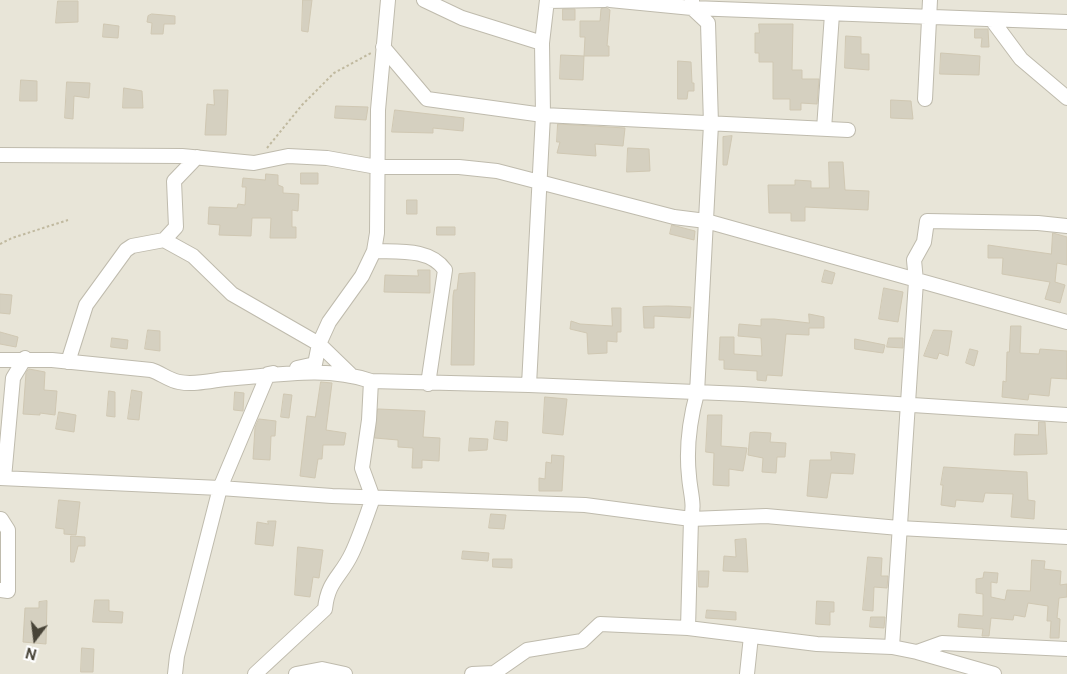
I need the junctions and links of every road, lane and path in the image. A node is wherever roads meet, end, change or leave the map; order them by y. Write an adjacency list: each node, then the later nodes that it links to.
1 (388, 0): 13 (street)
2 (424, 0): 12 (street)
3 (547, 0): 4 (street); 12 (street)
4 (605, 0)
5 (610, 0): 7 (street)
6 (930, 0): 9 (street)
7 (692, 4): 8 (street); 17 (street)
8 (832, 14): 9 (street); 18 (street)
9 (929, 17): 10 (street); 15 (street)
10 (992, 20): 11 (street); 14 (street)
11 (1067, 22)
12 (542, 43): 16 (street)
13 (383, 47): 16 (street); 20 (path); 23 (street)
14 (1067, 98)
15 (925, 99)
16 (543, 115): 17 (street); 24 (street)
17 (711, 124): 18 (street); 26 (street)
18 (824, 129): 19 (street)
19 (848, 130)
20 (266, 148)
21 (0, 155): 22 (street)
22 (197, 157): 23 (street); 28 (street)
23 (376, 167): 24 (street); 30 (street)
24 (538, 180): 26 (street); 41 (street)
25 (68, 220): 29 (path)
26 (706, 221): 31 (street); 42 (street)
27 (1067, 226): 31 (street)
28 (164, 240): 33 (street); 36 (street)
29 (0, 244)
30 (374, 251): 33 (street); 40 (street)
31 (916, 281): 32 (street); 43 (street)
32 (1067, 322)
33 (319, 344): 37 (street); 38 (street)
34 (25, 358): 35 (street); 36 (street); 45 (street)
35 (0, 360)
36 (68, 362): 37 (street)
37 (268, 374): 38 (street); 46 (street)
38 (350, 374): 39 (street)
39 (370, 381): 40 (street); 47 (street)
40 (428, 384): 41 (street)
41 (529, 385): 42 (street)
42 (697, 393): 43 (street); 49 (street)
43 (909, 404): 44 (street); 50 (street)
44 (1067, 415)
45 (2, 478): 46 (street)
46 (220, 488): 47 (street); 58 (street)
47 (373, 498): 49 (street); 59 (street)
48 (1, 519): 52 (street)
49 (691, 519): 50 (street); 53 (street)
50 (898, 528): 51 (street); 55 (street)
51 (1067, 537)
52 (0, 590)
53 (688, 628): 54 (street); 62 (street)
54 (751, 636): 55 (street); 63 (street)
55 (892, 647): 57 (street)
56 (1067, 648): 57 (street)
57 (917, 652): 64 (street)
58 (175, 674)
59 (255, 674)
60 (296, 674): 61 (street)
61 (345, 674)
62 (472, 674)
63 (747, 674)
64 (994, 674)

